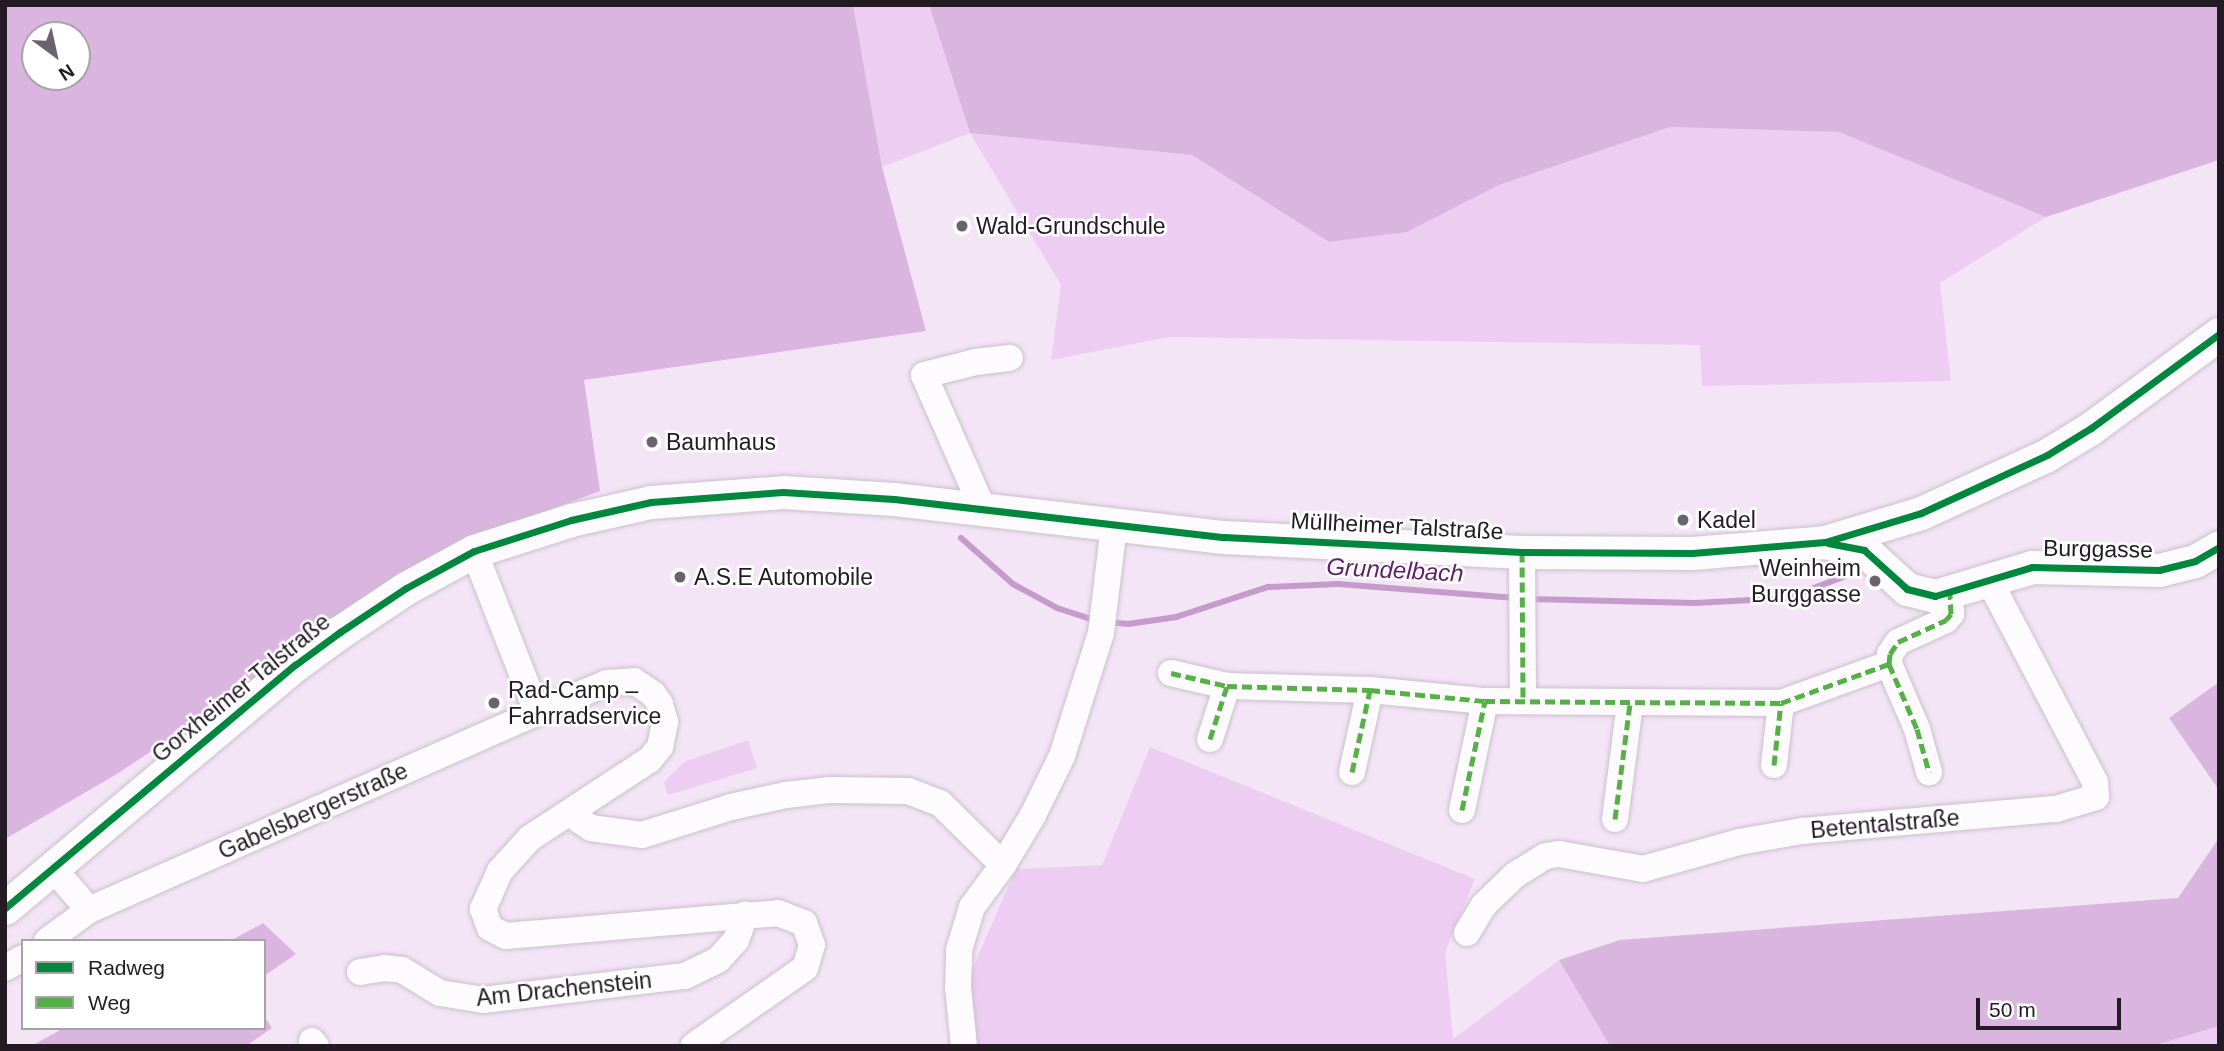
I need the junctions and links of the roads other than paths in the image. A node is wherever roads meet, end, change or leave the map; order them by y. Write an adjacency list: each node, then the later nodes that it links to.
1 (2219, 334): 4 (main road, Müllheimer Talstraße)
2 (1010, 358): 3 (street)
3 (983, 509): 5 (main road, Müllheimer Talstraße); 6 (main road, Müllheimer Talstraße)
4 (1884, 523): 7 (main road, Müllheimer Talstraße); 11 (main road)
5 (1114, 526): 10 (main road, Müllheimer Talstraße); 30 (street)
6 (524, 534): 9 (main road, Gorxheimer Talstraße)
7 (1825, 542): 10 (main road, Müllheimer Talstraße); 11 (main road, Burggasse)
8 (2219, 547): 12 (main road, Burggasse)
9 (474, 551): 22 (street); 31 (main road, Gorxheimer Talstraße)
10 (1522, 552): 19 (street)
11 (1876, 560): 13 (main road, Burggasse)
12 (1989, 580): 13 (main road, Burggasse); 35 (street, Betentalstraße)
13 (1950, 592): 14 (street)
14 (1889, 664): 20 (street); 26 (street)
15 (1171, 673): 16 (street)
16 (1227, 686): 17 (street); 23 (street)
17 (1370, 690): 18 (street); 25 (street)
18 (1485, 701): 19 (street); 28 (street)
19 (1523, 701): 21 (street)
20 (1781, 703): 21 (street); 24 (street)
21 (1630, 704): 29 (street)
22 (537, 712): 27 (street, Gabelsbergerstraße); 33 (street, Gabelsbergerstraße)
23 (1210, 739)
24 (1774, 765)
25 (1352, 772)
26 (1929, 772)
27 (577, 807): 30 (street); 34 (street)
28 (1462, 810)
29 (1615, 819)
30 (1003, 865): 41 (street)
31 (53, 868): 32 (main road, Gorxheimer Talstraße); 33 (street)
32 (5, 908)
33 (89, 910): 36 (street, Gabelsbergerstraße)
34 (745, 915): 39 (street, Am Drachenstein); 40 (street)
35 (1467, 933)
36 (50, 939)
37 (21, 959): 38 (street)
38 (5, 968)
39 (360, 972)
40 (693, 1046)
41 (964, 1046)

